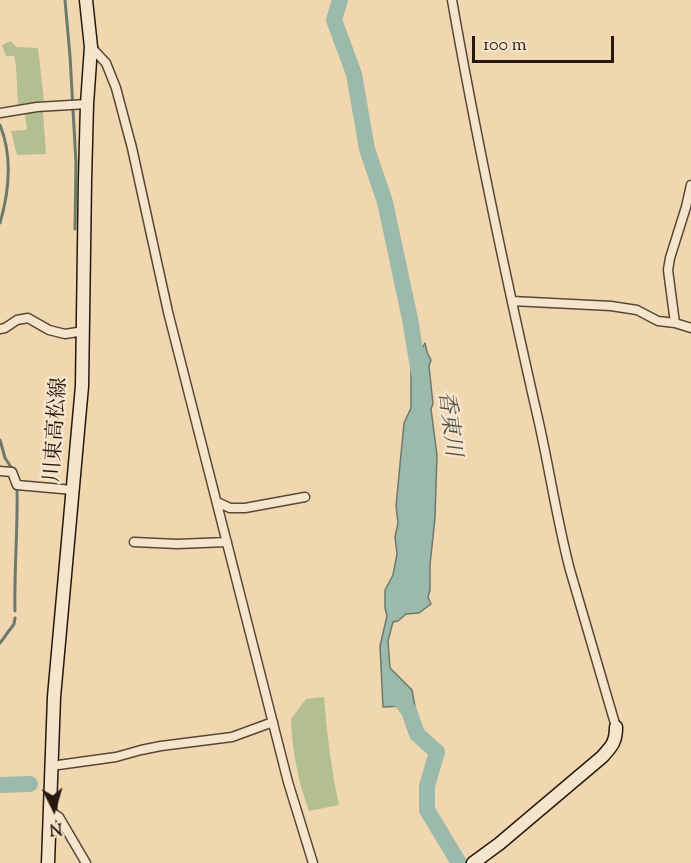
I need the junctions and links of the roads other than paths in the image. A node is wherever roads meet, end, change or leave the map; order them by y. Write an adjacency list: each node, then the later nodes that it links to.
1 (86, 0): 3 (main road, 川東高松線)
2 (452, 0): 7 (street)
3 (91, 47): 4 (main road, 川東高松線); 15 (street)
4 (87, 104): 5 (street); 11 (main road, 川東高松線)
5 (0, 113)
6 (691, 185): 8 (street)
7 (512, 301): 8 (street); 19 (street)
8 (675, 323): 9 (street)
9 (691, 328)
10 (0, 329): 11 (street)
11 (84, 331): 13 (main road, 川東高松線)
12 (0, 471): 13 (street)
13 (73, 490): 20 (main road, 川東高松線)
14 (305, 497): 15 (street)
15 (217, 502): 17 (street)
16 (134, 542): 17 (street)
17 (227, 542): 18 (street)
18 (273, 722): 20 (street); 24 (street)
19 (616, 727): 25 (main road)
20 (51, 766): 21 (main road, 川東高松線)
21 (50, 811): 22 (main road, 川東高松線); 23 (street)
22 (48, 863)
23 (86, 863)
24 (313, 863)
25 (473, 863)

